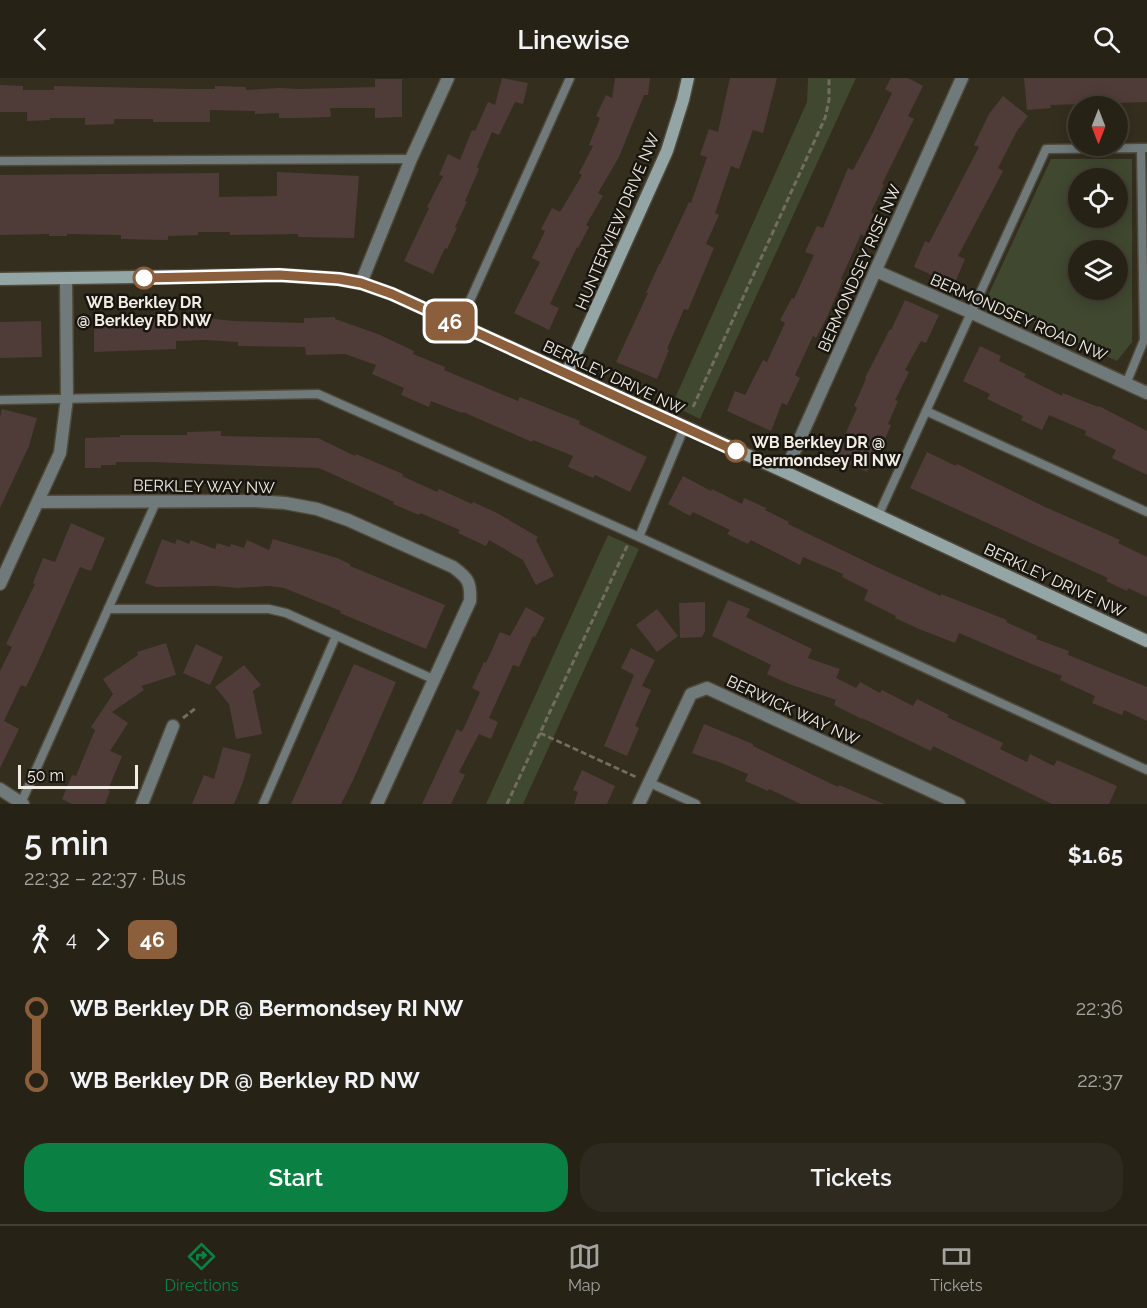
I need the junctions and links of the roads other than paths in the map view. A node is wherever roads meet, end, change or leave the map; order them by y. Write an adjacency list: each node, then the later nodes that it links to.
1 (448, 78): 6 (street)
2 (570, 78): 13 (lane)
3 (688, 78): 14 (street, HUNTERVIEW DRIVE NW)
4 (962, 78): 8 (street, BERMONDSEY RISE NW)
5 (1144, 148): 12 (lane); 15 (lane)
6 (411, 159): 7 (lane); 11 (street)
7 (0, 161)
8 (876, 272): 12 (street, BERMONDSEY ROAD NW); 21 (street, BERMONDSEY RISE NW)
9 (0, 279): 10 (street, BERKLEY DRIVE NW)
10 (66, 279): 11 (street, BERKLEY DRIVE NW); 17 (street)
11 (361, 283): 13 (street, BERKLEY DRIVE NW)
12 (972, 313): 15 (street, BERMONDSEY ROAD NW); 19 (lane)
13 (459, 325): 14 (street, BERKLEY DRIVE NW)
14 (567, 373): 20 (street, BERKLEY DRIVE NW)
15 (1126, 384): 16 (street, BERMONDSEY ROAD NW)
16 (1147, 393)
17 (67, 398): 18 (lane); 22 (street); 26 (lane)
18 (0, 400)
19 (926, 411): 24 (lane); 25 (lane)
20 (684, 428): 21 (street, BERKLEY DRIVE NW); 26 (lane)
21 (785, 472): 25 (street, BERKLEY DRIVE NW)
22 (38, 502): 23 (street, BERKLEY WAY NW); 27 (street)
23 (156, 502): 28 (lane); 31 (street, BERKLEY WAY NW)
24 (1147, 512)
25 (878, 516): 30 (street, BERKLEY DRIVE NW)
26 (636, 535): 33 (lane)
27 (0, 584)
28 (108, 609): 29 (lane); 36 (lane)
29 (336, 636): 31 (lane); 38 (lane)
30 (1147, 641)
31 (433, 679): 39 (street, BERKLEY WAY NW)
32 (173, 726): 37 (street)
33 (1147, 770)
34 (648, 782): 40 (street, BERWICK WAY NW); 41 (lane); 42 (street, BERWICK WAY NW)
35 (0, 789): 36 (street)
36 (22, 803)
37 (142, 804)
38 (263, 804)
39 (377, 804)
40 (639, 804)
41 (696, 804)
42 (959, 804)

